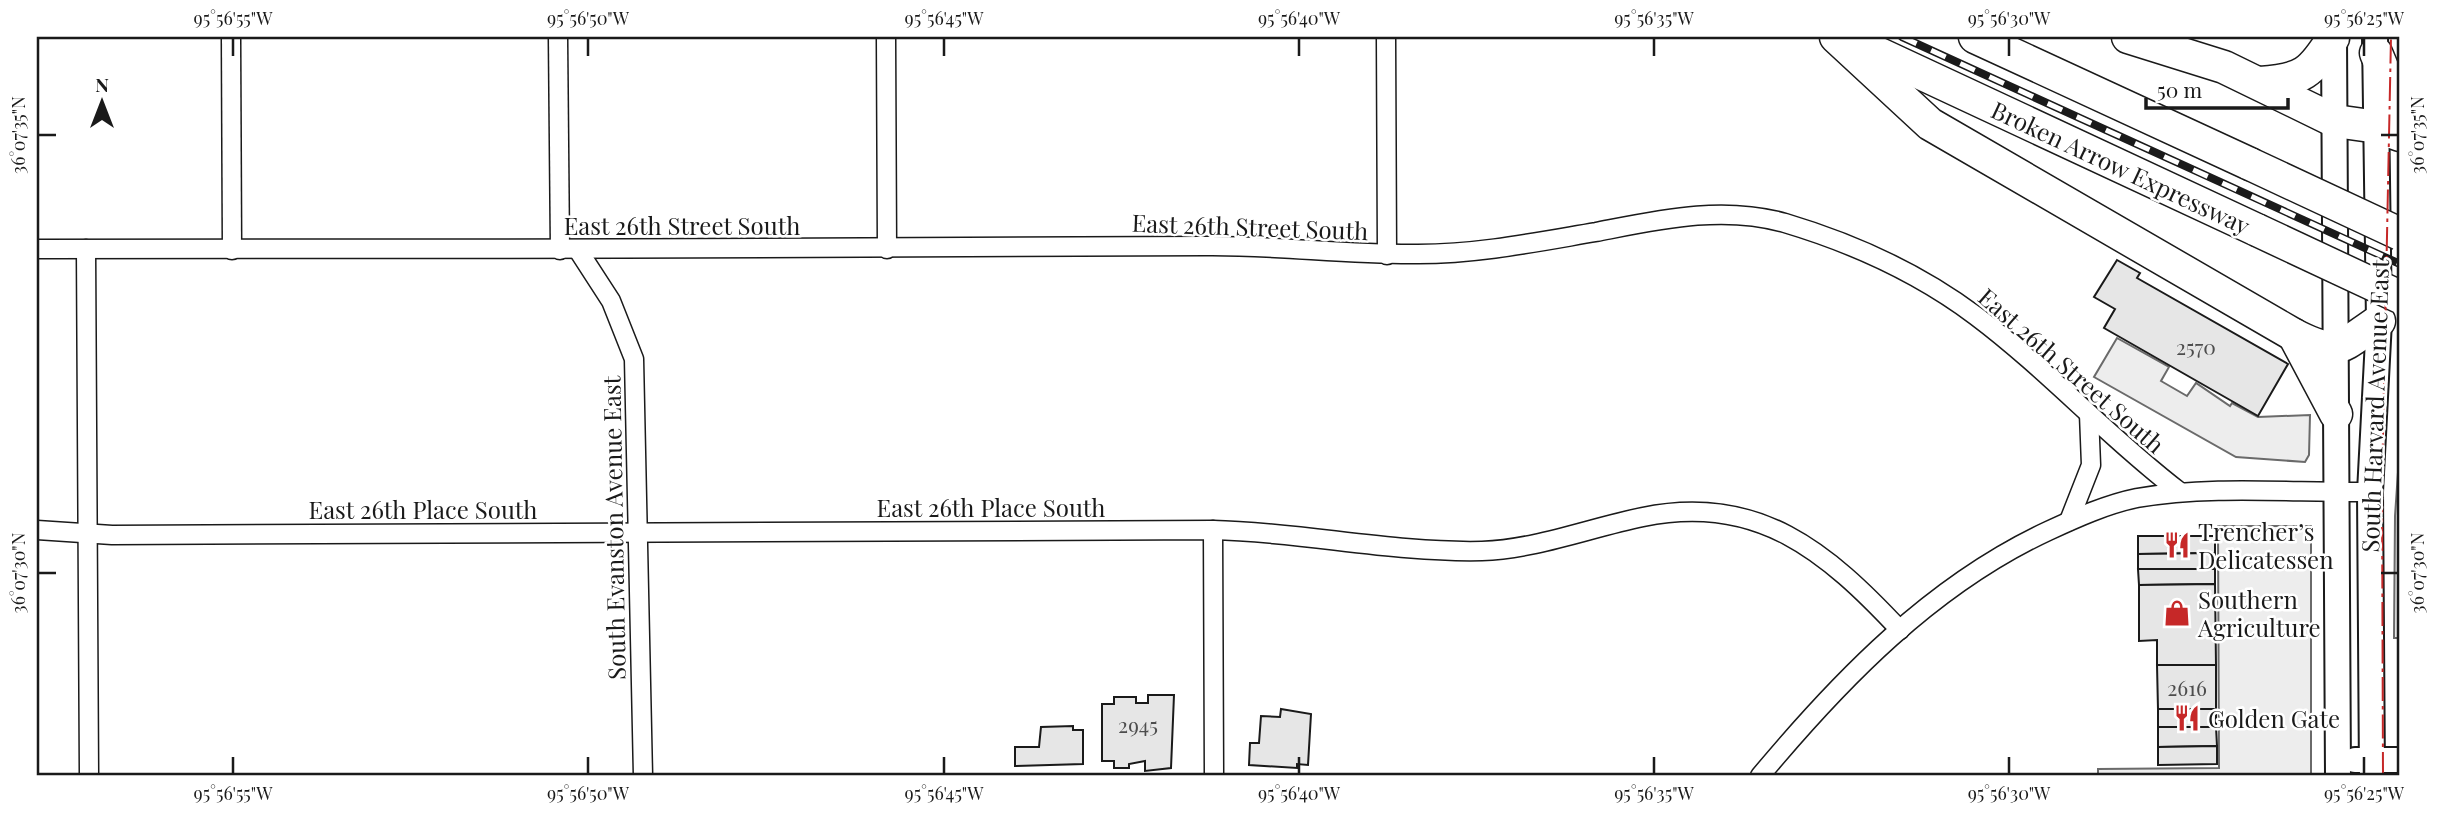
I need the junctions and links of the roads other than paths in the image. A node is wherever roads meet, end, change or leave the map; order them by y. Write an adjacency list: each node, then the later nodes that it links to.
1 (231, 37): 18 (street)
2 (558, 37): 19 (street)
3 (886, 37): 17 (street)
4 (1386, 37): 20 (street)
5 (1836, 37): 23 (highway)
6 (1842, 37): 21 (highway, Broken Arrow Expressway, bridge)
7 (1975, 37): 14 (highway, bridge)
8 (2128, 37): 11 (highway)
9 (2334, 37): 11 (highway); 12 (main road, South Harvard Avenue East)
10 (2376, 45): 13 (highway)
11 (2260, 83): 12 (highway)
12 (2335, 121): 13 (highway); 24 (main road, South Harvard Avenue East)
13 (2393, 124): 22 (main road, South Harvard Avenue East)
14 (2400, 234)
15 (37, 249): 16 (street, East 26th Street South)
16 (86, 249): 18 (street, East 26th Street South); 34 (street)
17 (887, 249): 19 (street, East 26th Street South); 20 (street, East 26th Street South)
18 (232, 250): 19 (street, East 26th Street South)
19 (569, 250): 33 (street, South Evanston Avenue East)
20 (1387, 255): 25 (street, East 26th Street South)
21 (2400, 296)
22 (2379, 321): 24 (highway); 28 (main road, South Harvard Avenue East)
23 (2294, 335): 24 (highway); 26 (highway)
24 (2335, 349): 26 (main road, South Harvard Avenue East)
25 (2089, 414): 27 (street, East 26th Street South); 30 (street)
26 (2336, 414): 29 (main road, South Harvard Avenue East)
27 (2180, 492): 29 (street); 30 (street)
28 (2370, 492): 29 (street); 38 (main road, South Harvard Avenue East)
29 (2335, 493): 37 (main road, South Harvard Avenue East)
30 (2069, 521): 35 (street)
31 (37, 530): 34 (street, East 26th Place South)
32 (1213, 530): 33 (street, East 26th Place South); 35 (street, East 26th Place South); 41 (street)
33 (638, 532): 34 (street, East 26th Place South); 40 (street, South Evanston Avenue East)
34 (88, 533): 39 (street)
35 (1900, 630): 42 (street)
36 (2400, 760): 38 (main road)
37 (2338, 768): 38 (main road)
38 (2372, 768)
39 (89, 776)
40 (643, 776)
41 (1214, 776)
42 (1760, 776)

